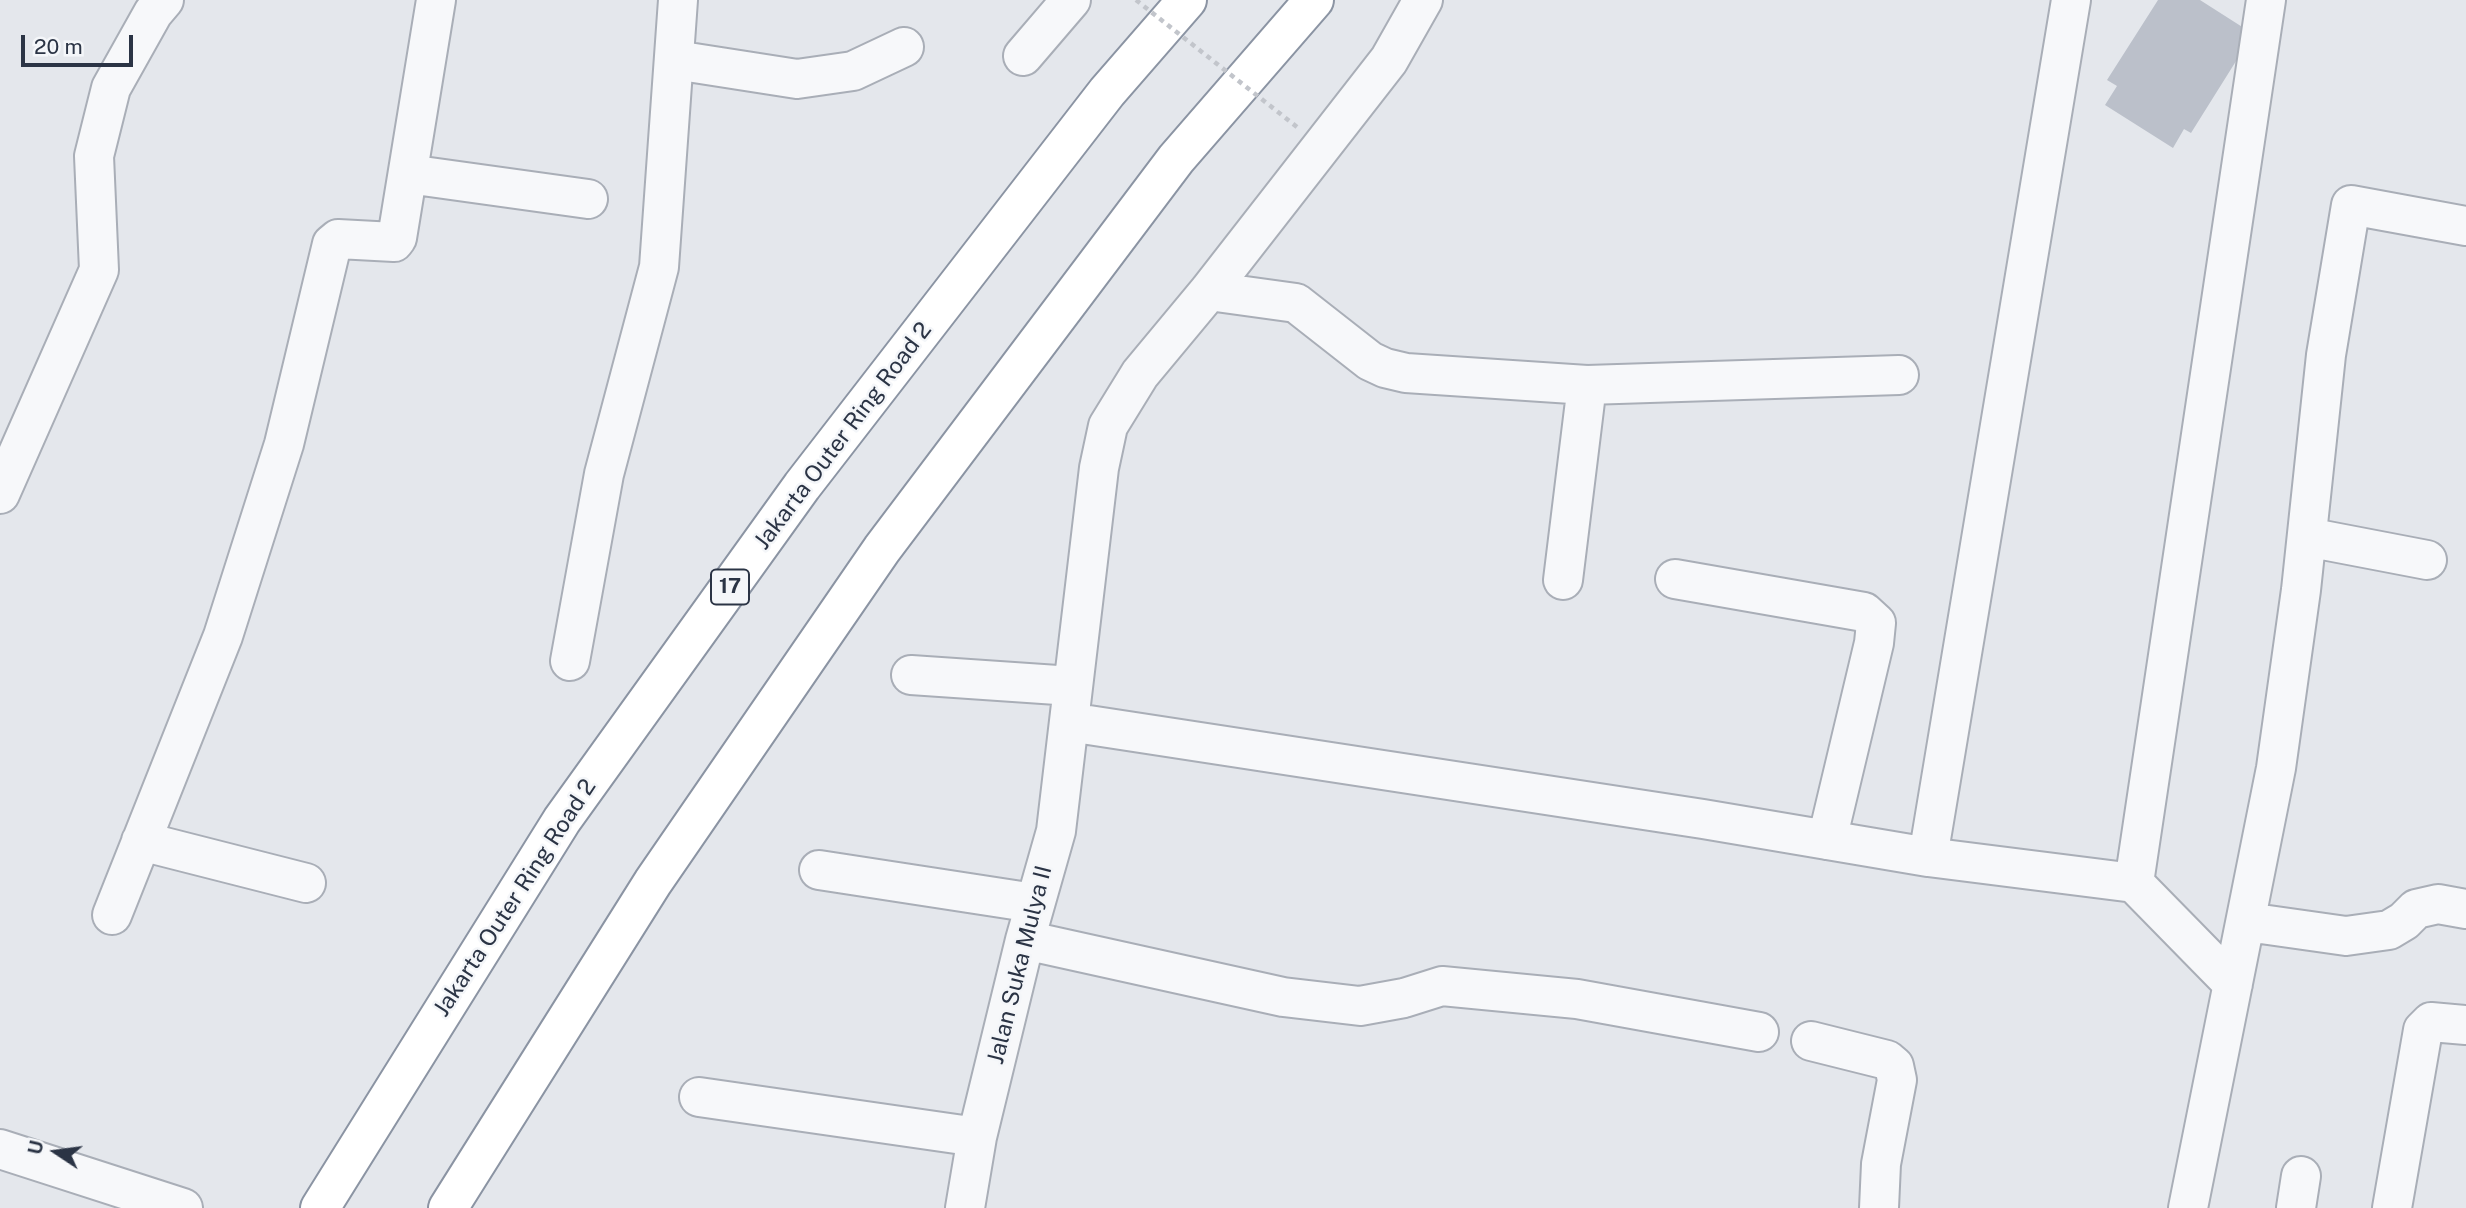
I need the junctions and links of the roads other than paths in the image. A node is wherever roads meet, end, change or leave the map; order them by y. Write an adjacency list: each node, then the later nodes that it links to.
1 (164, 0): 19 (street)
2 (436, 0): 13 (street)
3 (678, 0): 12 (street)
4 (1071, 0): 11 (street)
5 (1187, 0): 46 (highway, Jakarta Outer Ring Road 2 / 17)
6 (1314, 0): 47 (highway)
7 (1423, 0): 16 (street, Jalan Suka Mulya II)
8 (2071, 0): 29 (street)
9 (2266, 0): 32 (street)
10 (904, 47): 12 (street)
11 (1023, 57)
12 (675, 60): 24 (street)
13 (408, 174): 14 (street); 28 (street)
14 (588, 198)
15 (2466, 226): 20 (street)
16 (1209, 291): 18 (street); 26 (street, Jalan Suka Mulya II)
17 (1899, 375): 18 (street)
18 (1587, 385): 23 (street)
19 (0, 494)
20 (2306, 537): 21 (street); 36 (street)
21 (2427, 560)
22 (1675, 579): 27 (street)
23 (1563, 580)
24 (570, 661)
25 (911, 675): 26 (street)
26 (1070, 704): 27 (street); 33 (street, Jalan Suka Mulya II)
27 (1826, 840): 29 (street)
28 (141, 841): 31 (street); 35 (street)
29 (1928, 857): 32 (street)
30 (819, 870): 33 (street)
31 (306, 883)
32 (2134, 883): 38 (street)
33 (1034, 903): 37 (street, Jalan Suka Mulya II)
34 (2466, 909): 36 (street)
35 (112, 915)
36 (2247, 922): 38 (street)
37 (1025, 940): 40 (street); 43 (street, Jalan Suka Mulya II)
38 (2233, 984): 50 (street)
39 (2449, 1024): 51 (street)
40 (1759, 1032)
41 (1811, 1041): 49 (street)
42 (699, 1097): 43 (street)
43 (978, 1137): 48 (street, Jalan Suka Mulya II)
44 (0, 1149): 45 (street)
45 (183, 1208)
46 (320, 1208)
47 (448, 1208)
48 (965, 1208)
49 (1879, 1208)
50 (2188, 1208)
51 (2392, 1208)

